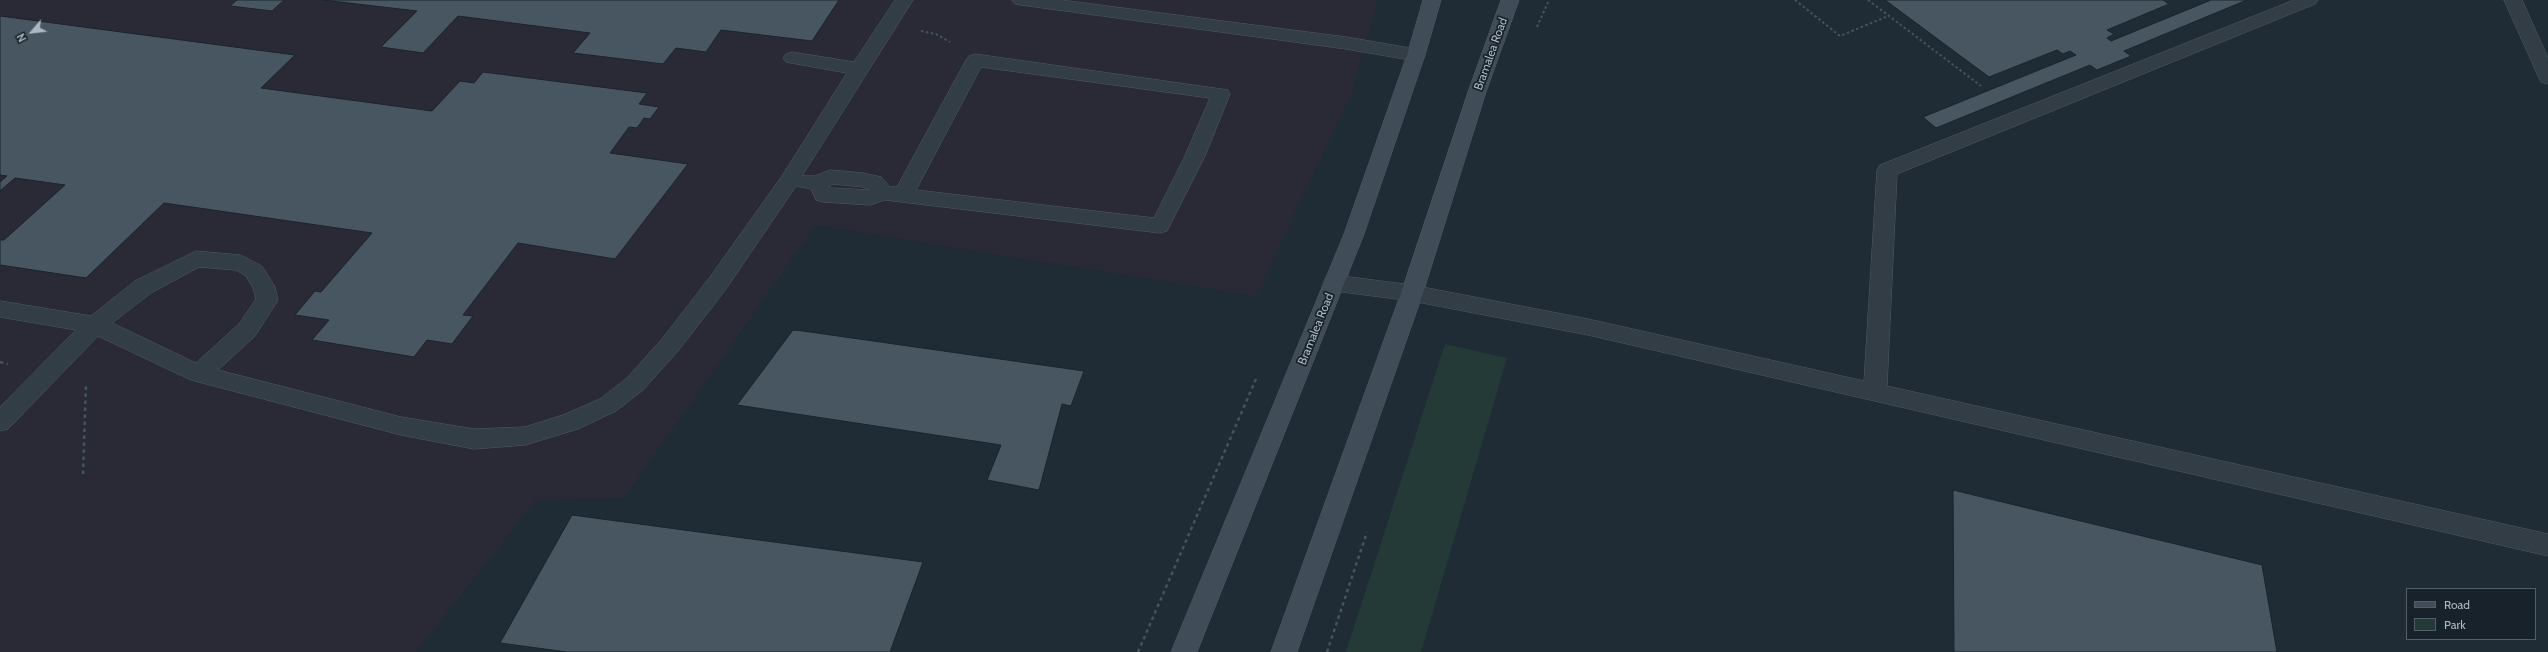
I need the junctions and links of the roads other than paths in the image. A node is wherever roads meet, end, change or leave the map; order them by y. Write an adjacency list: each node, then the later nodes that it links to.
1 (904, 0): 9 (lane)
2 (1021, 0): 7 (lane)
3 (1432, 0): 7 (main road, Bramalea Road)
4 (1510, 0): 14 (main road, Bramalea Road)
5 (2309, 0): 18 (lane)
6 (2513, 0): 10 (lane)
7 (1416, 56): 13 (main road, Bramalea Road)
8 (792, 58): 9 (lane)
9 (859, 69): 11 (lane)
10 (2548, 78)
11 (789, 181): 12 (lane); 17 (lane)
12 (894, 194): 12 (lane)
13 (1334, 283): 14 (lane); 21 (main road, Bramalea Road)
14 (1412, 293): 18 (lane); 22 (main road, Bramalea Road)
15 (0, 309): 16 (lane)
16 (95, 325): 17 (lane); 17 (lane); 19 (lane)
17 (199, 374)
18 (1875, 392): 20 (lane)
19 (0, 422)
20 (2548, 546)
21 (1184, 652)
22 (1284, 652)

